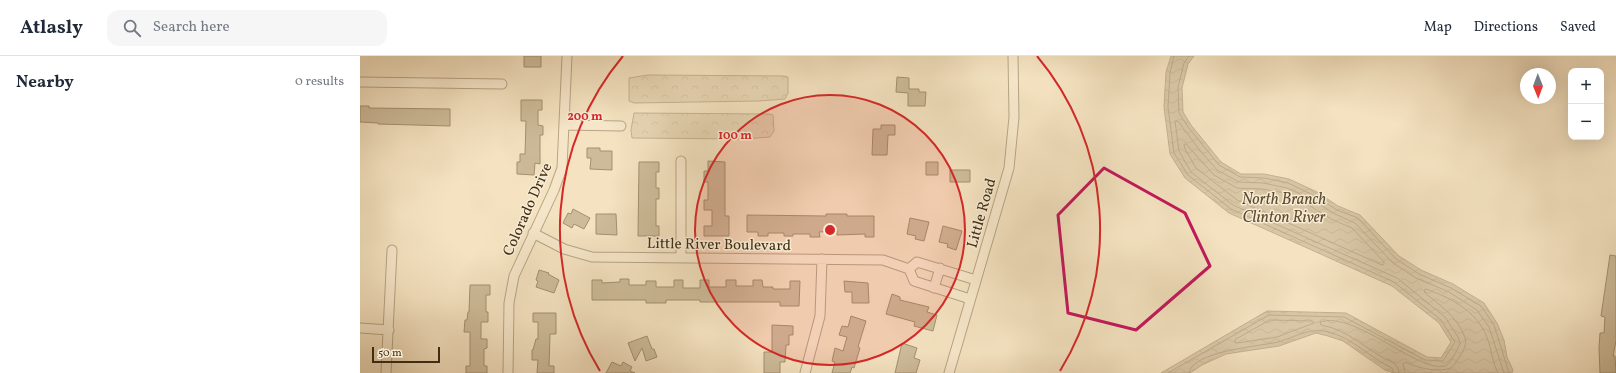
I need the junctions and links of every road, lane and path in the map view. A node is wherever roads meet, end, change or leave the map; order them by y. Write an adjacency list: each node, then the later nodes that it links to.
1 (566, 56): 5 (street, Colorado Drive)
2 (1013, 56): 14 (street, Little Road)
3 (360, 82): 4 (street)
4 (502, 84)
5 (564, 125): 6 (street); 8 (street, Colorado Drive)
6 (621, 126)
7 (681, 161): 10 (street)
8 (533, 233): 10 (street, Little River Boulevard); 20 (street, Colorado Drive)
9 (392, 250): 18 (street)
10 (681, 258): 11 (street, Little River Boulevard)
11 (822, 259): 13 (street, Little River Boulevard); 21 (street)
12 (940, 268): 13 (street); 14 (street); 15 (street)
13 (909, 269): 15 (street)
14 (976, 280): 16 (street, Little Road)
15 (934, 288): 16 (street)
16 (970, 299): 22 (street, Little Road)
17 (360, 328): 18 (street)
18 (389, 330): 19 (street)
19 (386, 373)
20 (508, 373)
21 (805, 373)
22 (950, 373)

